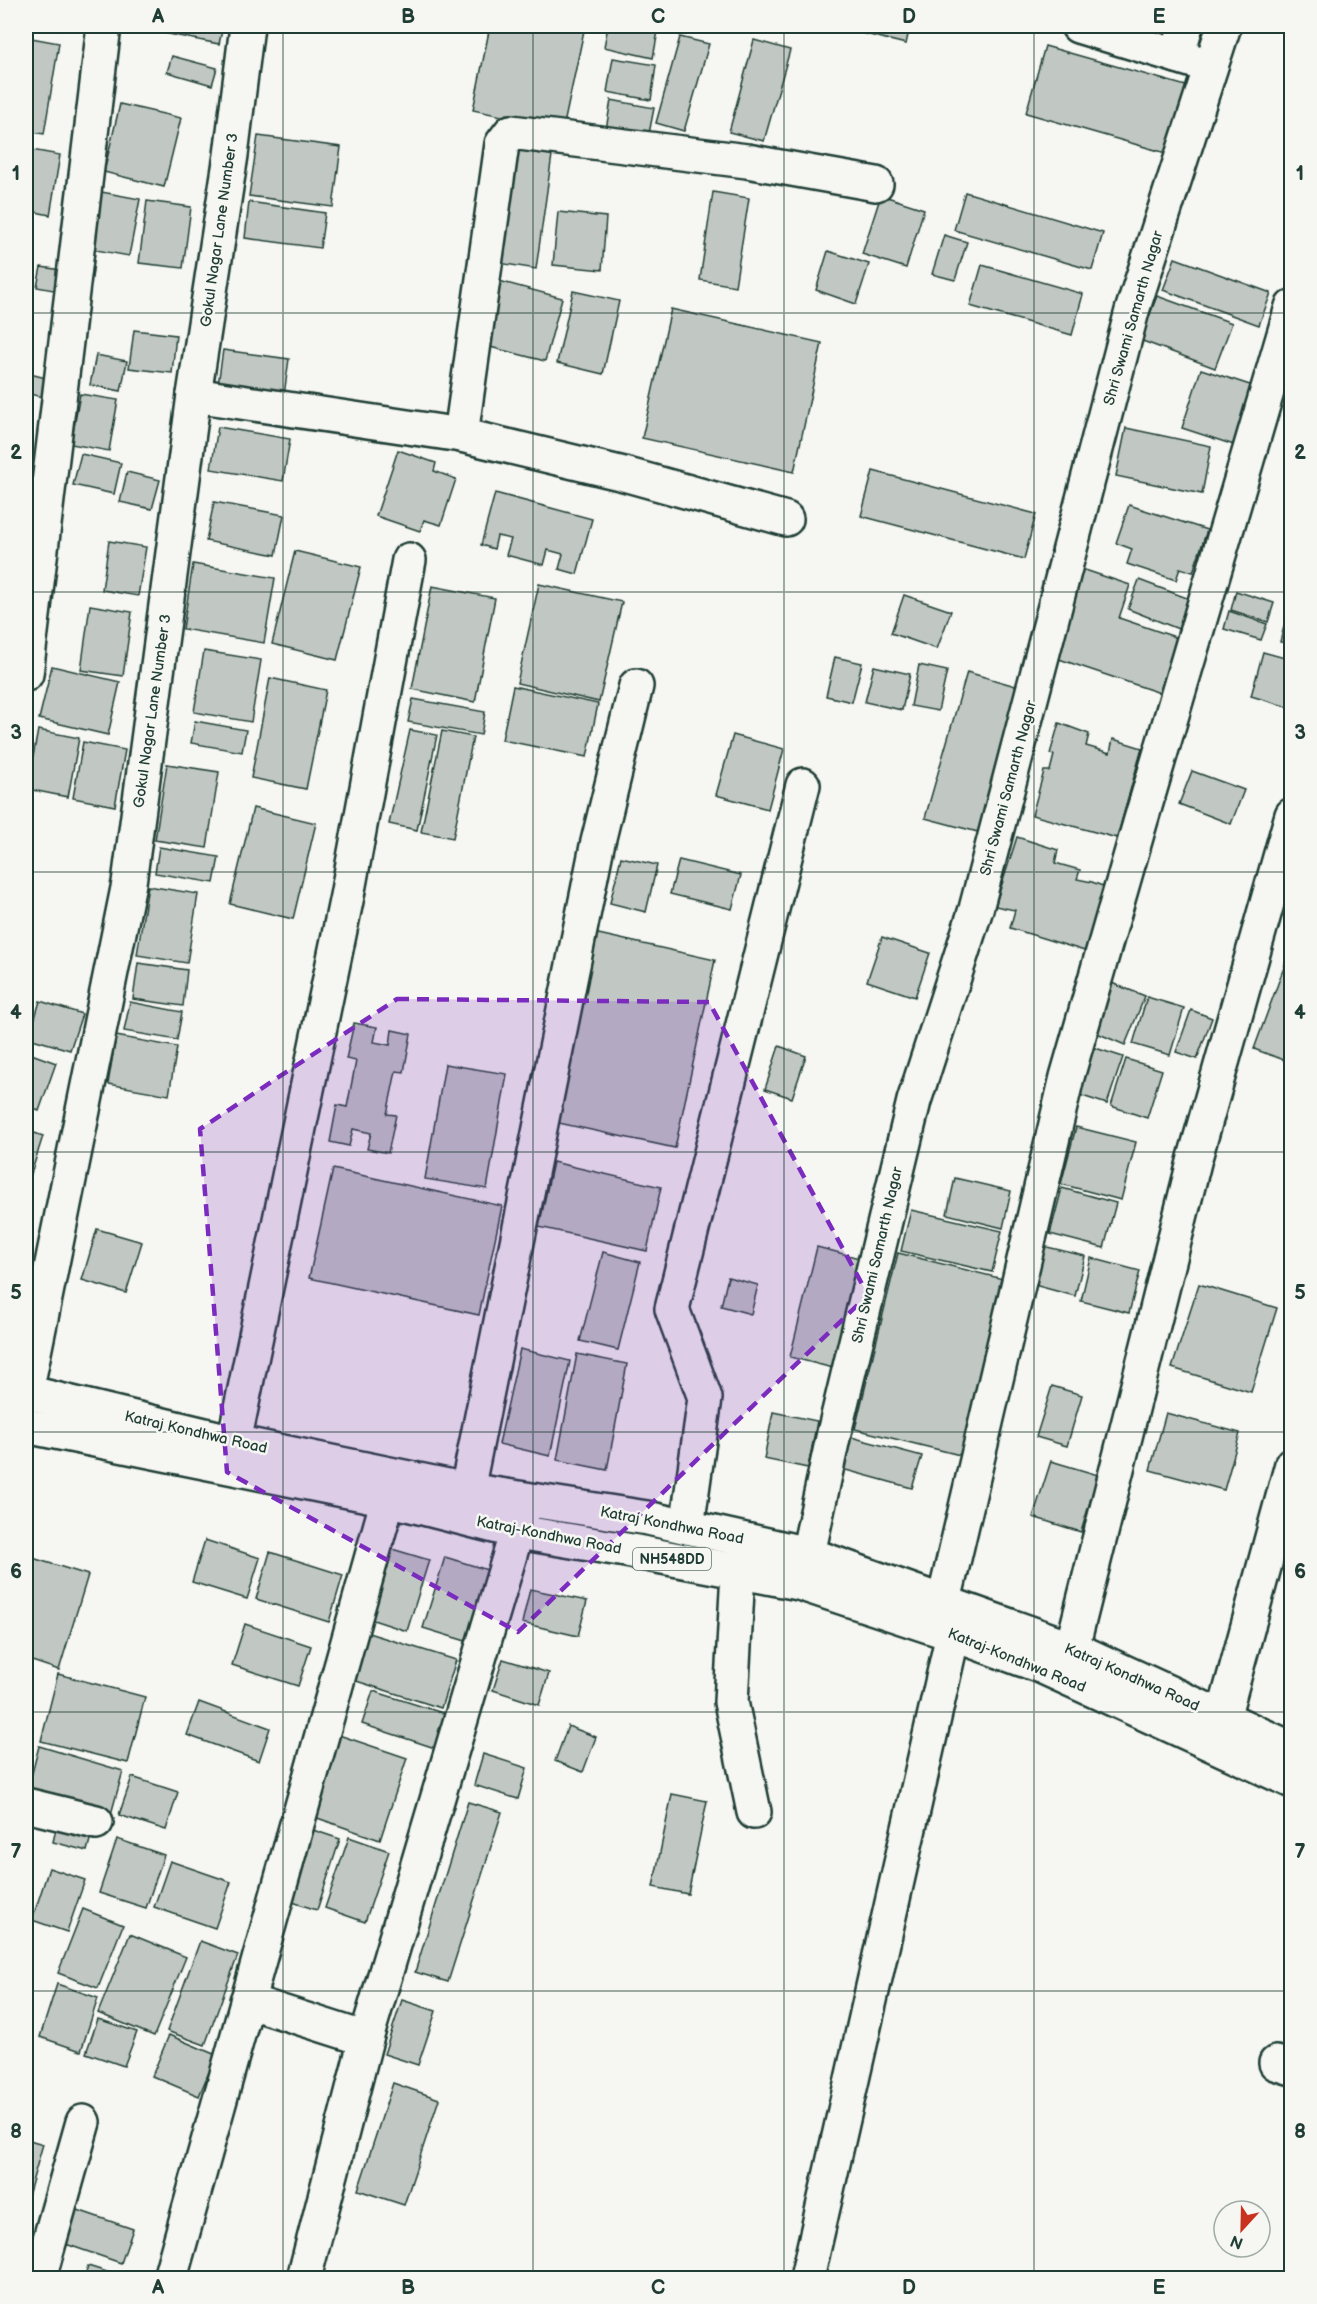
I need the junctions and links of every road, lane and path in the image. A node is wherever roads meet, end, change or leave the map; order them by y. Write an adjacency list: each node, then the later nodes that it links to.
1 (104, 26): 13 (main road)
2 (248, 26): 9 (main road, Gokul Nagar Lane Number 3)
3 (1078, 26): 5 (main road)
4 (1224, 26): 6 (main road, Shri Swami Samarth Nagar)
5 (1182, 41): 6 (main road)
6 (1210, 66): 26 (main road, Shri Swami Samarth Nagar)
7 (876, 184): 10 (main road)
8 (1292, 307): 28 (main road)
9 (194, 395): 10 (main road); 17 (main road, Gokul Nagar Lane Number 3)
10 (461, 435): 11 (main road)
11 (786, 519)
12 (409, 560): 19 (main road)
13 (26, 674)
14 (636, 686): 21 (main road)
15 (803, 785): 24 (main road)
16 (1292, 815): 30 (main road)
17 (26, 1392): 19 (main road, Katraj Kondhwa Road / NH548DD)
18 (26, 1426): 22 (main road, Katraj-Kondhwa Road / NH548DD)
19 (234, 1442): 21 (main road, Katraj Kondhwa Road / NH548DD)
20 (1292, 1464): 31 (main road)
21 (467, 1490): 23 (main road, Katraj Kondhwa Road / NH548DD)
22 (388, 1499): 25 (main road, Katraj-Kondhwa Road / NH548DD); 37 (main road)
23 (526, 1499): 24 (main road, Katraj Kondhwa Road / NH548DD); 25 (main road)
24 (687, 1527): 26 (main road, Katraj Kondhwa Road / NH548DD)
25 (518, 1532): 27 (main road, Katraj-Kondhwa Road / NH548DD); 38 (main road)
26 (808, 1554): 28 (main road, Katraj Kondhwa Road / NH548DD)
27 (738, 1572): 29 (main road, Katraj-Kondhwa Road / NH548DD); 35 (main road)
28 (944, 1601): 30 (main road, Katraj Kondhwa Road / NH548DD)
29 (953, 1634): 33 (main road, Katraj-Kondhwa Road / NH548DD); 43 (main road)
30 (1072, 1648): 31 (main road, Katraj Kondhwa Road / NH548DD)
31 (1223, 1718): 32 (main road, Katraj Kondhwa Road / NH548DD)
32 (1292, 1749)
33 (1292, 1781)
34 (26, 1805): 36 (main road)
35 (754, 1812)
36 (96, 1822)
37 (247, 2001): 38 (main road); 41 (main road)
38 (366, 2039): 42 (main road)
39 (83, 2122): 40 (main road)
40 (39, 2278)
41 (170, 2278)
42 (304, 2278)
43 (807, 2278)

